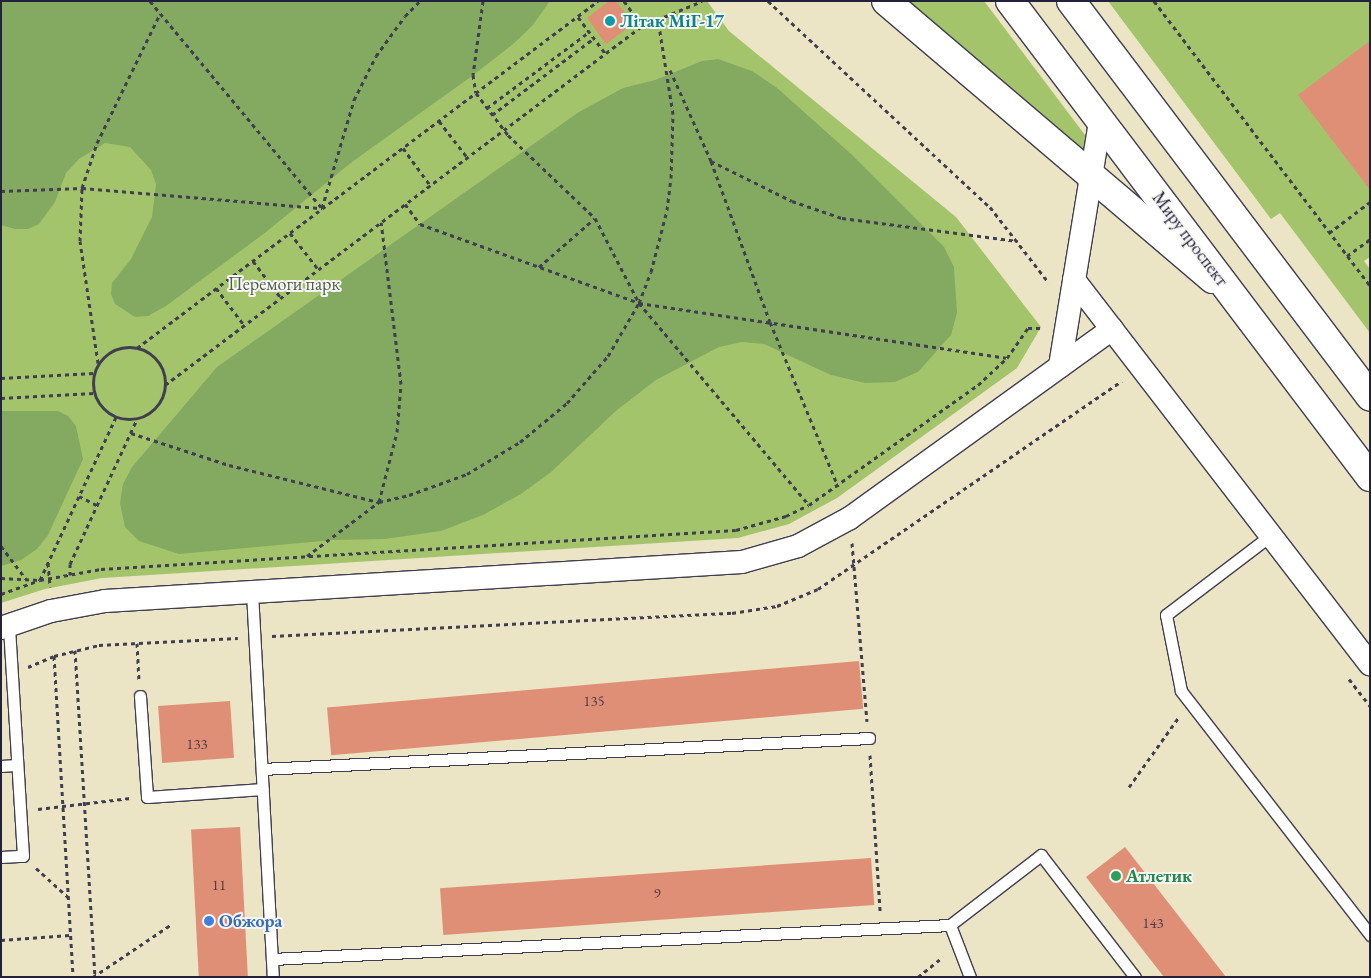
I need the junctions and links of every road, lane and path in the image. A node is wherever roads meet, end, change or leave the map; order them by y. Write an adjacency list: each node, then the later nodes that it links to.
1 (150, 1): 12 (path)
2 (420, 1): 35 (path)
3 (483, 1): 20 (path)
4 (598, 1): 13 (path)
5 (624, 1): 15 (path)
6 (702, 1): 14 (path)
7 (768, 1): 41 (path)
8 (886, 1): 29 (main road)
9 (1010, 1): 23 (main road, Миру проспект)
10 (1154, 1): 39 (path)
11 (1072, 2): 64 (main road)
12 (160, 14): 31 (path); 35 (path)
13 (578, 16): 16 (path); 20 (path)
14 (658, 19): 15 (path); 19 (path)
15 (642, 26): 18 (path)
16 (589, 32): 17 (path); 21 (path)
17 (594, 38): 18 (path); 22 (path)
18 (605, 53): 25 (path)
19 (668, 65): 28 (path); 51 (path)
20 (476, 93): 21 (path); 24 (path)
21 (487, 108): 22 (path)
22 (492, 114): 25 (path)
23 (1100, 120): 29 (street); 49 (main road, Миру проспект)
24 (439, 121): 26 (path); 27 (path)
25 (504, 130): 27 (path); 36 (path)
26 (403, 148): 30 (path); 35 (path)
27 (467, 157): 30 (path)
28 (711, 161): 41 (path); 53 (path)
29 (1091, 176): 46 (street); 49 (main road)
30 (430, 185): 34 (path)
31 (82, 188): 32 (path); 35 (path); 58 (path)
32 (1, 191)
33 (1370, 202): 39 (path)
34 (405, 204): 37 (path); 44 (path)
35 (322, 208): 38 (path)
36 (595, 218): 44 (path); 51 (path)
37 (382, 222): 45 (path); 72 (path)
38 (290, 233): 43 (path); 45 (path)
39 (1329, 233): 42 (path)
40 (1370, 239): 42 (path)
41 (1017, 241): 52 (path)
42 (1347, 256): 47 (path)
43 (253, 260): 48 (path); 50 (path)
44 (539, 267): 51 (path)
45 (318, 269): 50 (path)
46 (1074, 280): 52 (street); 55 (street)
47 (1370, 286)
48 (216, 288): 54 (path); 56 (path)
49 (1233, 296): 69 (main road, Миру проспект)
50 (281, 298): 54 (path)
51 (639, 303): 53 (path); 72 (path); 74 (path)
52 (1068, 320): 57 (path); 59 (street)
53 (770, 322): 57 (path); 70 (path)
54 (244, 325): 62 (path)
55 (1112, 329): 59 (street); 75 (street)
56 (137, 348): 58 (path); 62 (path)
57 (1007, 358): 70 (path)
58 (98, 363): 60 (path)
59 (1060, 366): 85 (street)
60 (94, 373): 61 (path); 63 (path)
61 (1, 378)
62 (165, 385): 67 (path)
63 (94, 393): 65 (path); 66 (path)
64 (1370, 397)
65 (1, 398)
66 (116, 417): 67 (path); 71 (path)
67 (138, 418): 68 (path)
68 (131, 433): 72 (path); 73 (path)
69 (1370, 477)
70 (838, 486): 74 (path)
71 (79, 496): 73 (path); 78 (path)
72 (379, 502): 77 (path)
73 (97, 505): 79 (path)
74 (809, 505): 77 (path)
75 (1270, 534): 91 (street); 93 (lane)
76 (1, 546): 81 (path)
77 (307, 556): 79 (path)
78 (48, 562): 82 (path); 83 (path)
79 (70, 575): 82 (path)
80 (1, 578): 81 (path)
81 (26, 579): 83 (path)
82 (49, 579): 83 (path); 84 (path)
83 (40, 580): 86 (path)
84 (50, 588)
85 (252, 592): 87 (street); 97 (lane)
86 (1, 594)
87 (5, 627): 95 (lane)
88 (137, 643): 92 (path)
89 (99, 645): 90 (path)
90 (75, 650): 101 (path); 102 (path)
91 (1370, 664)
92 (140, 696): 100 (lane)
93 (1190, 702): 98 (path); 110 (lane)
94 (869, 738): 97 (lane)
95 (17, 765): 96 (lane); 103 (lane)
96 (1, 766)
97 (262, 770): 99 (lane)
98 (1128, 787)
99 (263, 789): 100 (lane); 113 (lane)
100 (147, 797): 101 (path)
101 (84, 801): 102 (path); 114 (path)
102 (63, 807): 103 (path); 106 (path)
103 (20, 810): 104 (lane)
104 (22, 856): 105 (lane); 106 (path)
105 (1, 857)
106 (68, 897): 109 (path)
107 (172, 924): 114 (path)
108 (950, 926): 112 (lane); 113 (lane); 119 (lane)
109 (70, 935): 111 (path); 115 (path)
110 (1370, 935)
111 (1, 940)
112 (957, 945): 117 (path); 118 (lane)
113 (272, 959): 116 (lane)
114 (94, 976)
115 (73, 977)
116 (273, 977)
117 (918, 977)
118 (970, 977)
119 (1136, 977)

